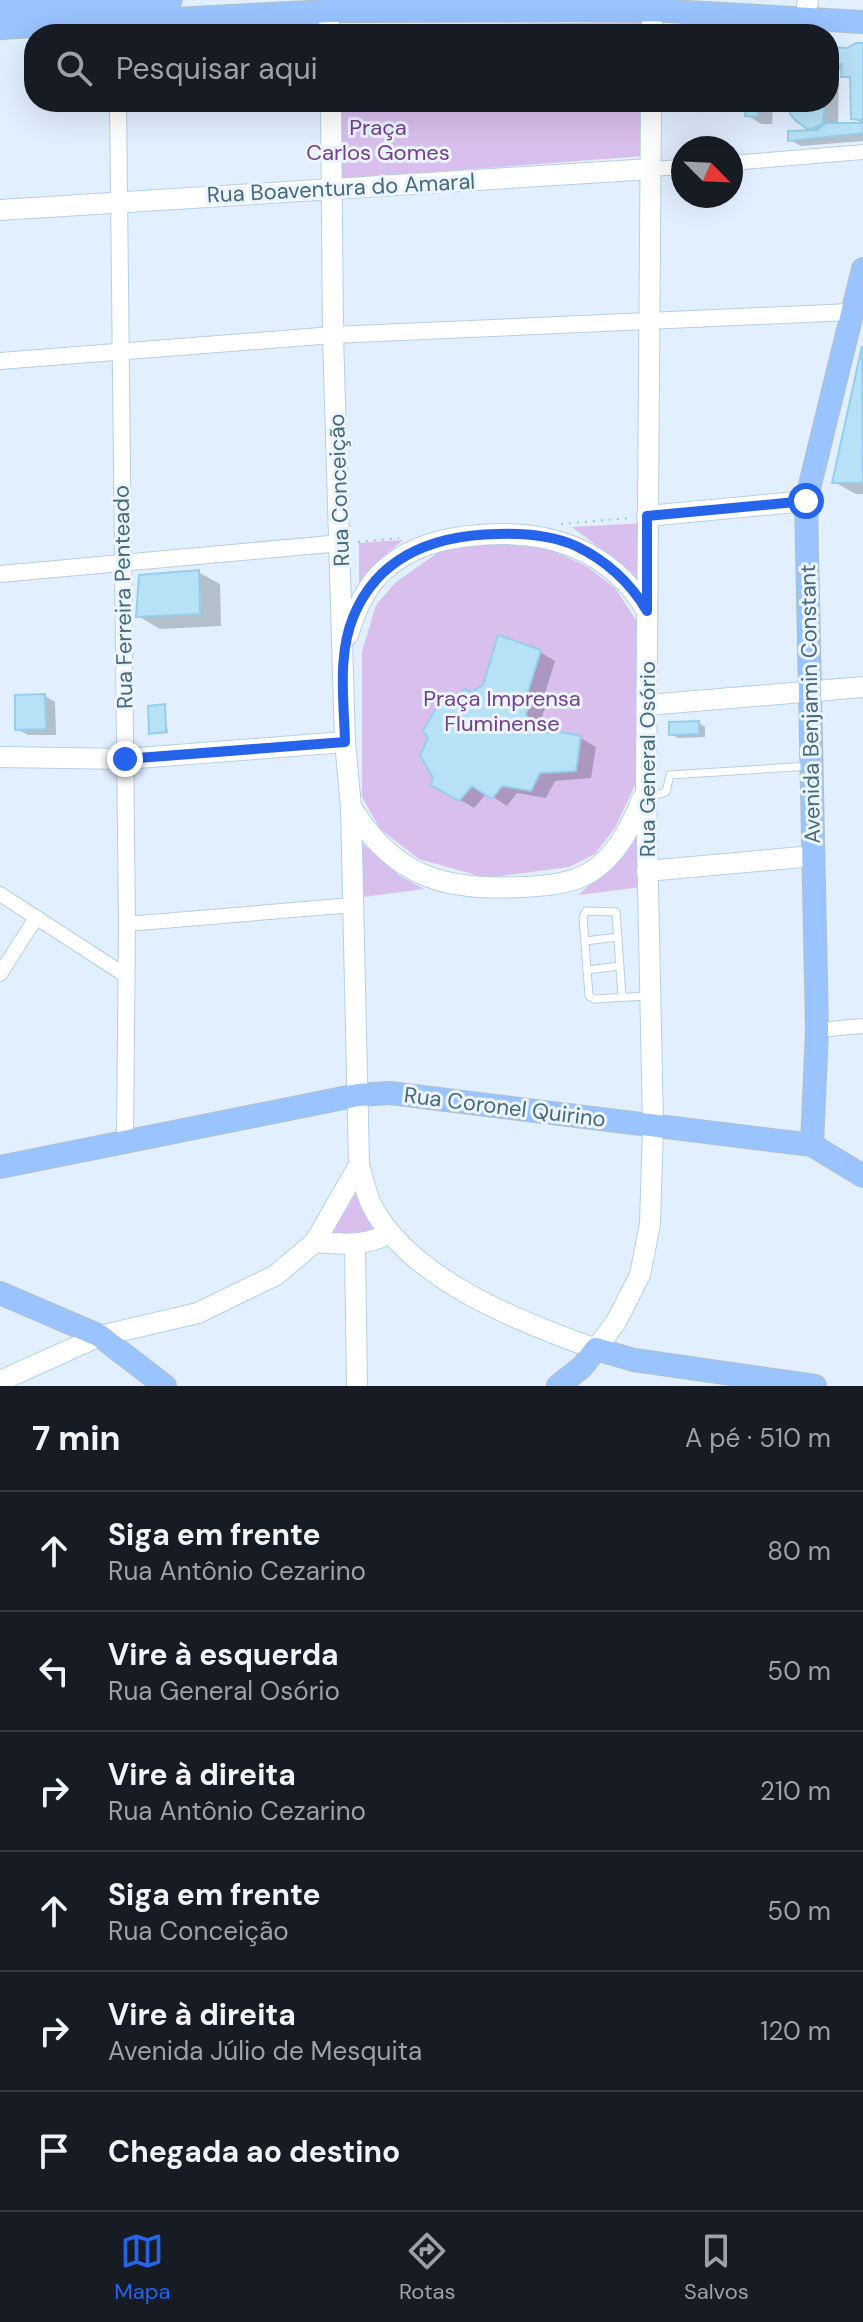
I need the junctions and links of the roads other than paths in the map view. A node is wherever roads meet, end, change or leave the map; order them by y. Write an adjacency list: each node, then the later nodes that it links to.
1 (171, 0): 7 (main road)
2 (751, 0): 3 (main road)
3 (808, 3): 6 (main road)
4 (652, 5): 8 (main road); 9 (main road)
5 (0, 10): 7 (main road)
6 (863, 10)
7 (120, 14): 8 (main road); 10 (main road)
8 (329, 15)
9 (863, 22)
10 (34, 24)
11 (24, 25): 12 (main road)
12 (0, 28)
13 (118, 112): 21 (street, Rua Ferreira Penteado)
14 (331, 112): 20 (main road, Rua Conceição)
15 (651, 112): 19 (main road, Rua General Osório)
16 (863, 152): 17 (street)
17 (743, 162)
18 (671, 168): 19 (street, Rua Boaventura do Amaral)
19 (651, 169): 20 (main road, Rua Boaventura do Amaral); 25 (main road, Rua General Osório)
20 (332, 188): 21 (main road, Rua Boaventura do Amaral); 26 (main road, Rua Conceição)
21 (117, 201): 22 (main road, Rua Boaventura do Amaral); 27 (street, Rua Ferreira Penteado)
22 (0, 210)
23 (863, 269): 24 (main road, Avenida Benjamin Constant)
24 (857, 312): 25 (street); 29 (main road, Avenida Benjamin Constant)
25 (647, 323): 26 (street); 30 (main road, Rua General Osório)
26 (333, 335): 27 (street); 31 (main road, Rua Conceição)
27 (119, 351): 28 (street); 32 (street, Rua Ferreira Penteado)
28 (0, 361)
29 (806, 501): 30 (main road); 37 (main road, Avenida Benjamin Constant)
30 (647, 516): 34 (main road, Rua General Osório)
31 (341, 543): 32 (street); 35 (main road, Rua Conceição)
32 (122, 562): 33 (street); 41 (street, Rua Ferreira Penteado)
33 (0, 574)
34 (647, 611): 35 (main road); 38 (main road, Rua General Osório)
35 (343, 650): 39 (main road, Rua Conceição)
36 (863, 687): 37 (main road)
37 (811, 691): 38 (main road); 42 (main road, Avenida Benjamin Constant)
38 (647, 705): 43 (main road, Rua General Osório)
39 (345, 742): 41 (main road); 44 (main road, Rua Conceição)
40 (0, 757): 41 (main road)
41 (125, 759): 50 (street, Rua Ferreira Penteado)
42 (812, 766): 43 (lane); 45 (main road, Avenida Benjamin Constant)
43 (646, 793): 44 (main road); 46 (main road, Rua General Osório)
44 (351, 807): 48 (main road, Rua Conceição)
45 (813, 856): 46 (main road); 60 (main road, Avenida Benjamin Constant)
46 (647, 871): 58 (main road, Rua General Osório)
47 (0, 894): 49 (street)
48 (353, 905): 50 (street); 61 (main road, Rua Conceição)
49 (36, 918): 55 (street); 56 (street)
50 (127, 924): 56 (street, Rua Ferreira Penteado)
51 (618, 937): 52 (lane); 52 (lane); 53 (lane)
52 (585, 941): 54 (lane)
53 (620, 966): 54 (lane); 57 (lane)
54 (587, 970): 57 (lane)
55 (0, 974)
56 (125, 975): 63 (street, Rua Ferreira Penteado)
57 (622, 996): 58 (lane)
58 (650, 996): 62 (main road, Rua General Osório)
59 (863, 1026): 60 (street)
60 (817, 1030): 64 (main road, Avenida Benjamin Constant)
61 (358, 1095): 62 (main road, Rua Coronel Quirino); 63 (main road, Rua Coronel Quirino); 65 (main road, Rua Conceição)
62 (653, 1126): 64 (main road, Rua Coronel Quirino); 73 (main road, Rua General Osório)
63 (125, 1139): 66 (main road, Rua Coronel Quirino)
64 (812, 1145): 67 (main road, Rua Coronel Quirino)
65 (359, 1165): 68 (main road); 69 (main road)
66 (0, 1167)
67 (863, 1176)
68 (390, 1233): 70 (main road); 73 (main road)
69 (315, 1242): 70 (main road); 72 (main road)
70 (355, 1246): 77 (main road)
71 (0, 1293): 72 (main road)
72 (100, 1336): 75 (main road); 76 (main road)
73 (596, 1349): 74 (main road); 78 (main road, Rua General Osório)
74 (702, 1379): 79 (main road)
75 (0, 1381)
76 (165, 1386)
77 (357, 1386)
78 (558, 1386)
79 (815, 1386)

